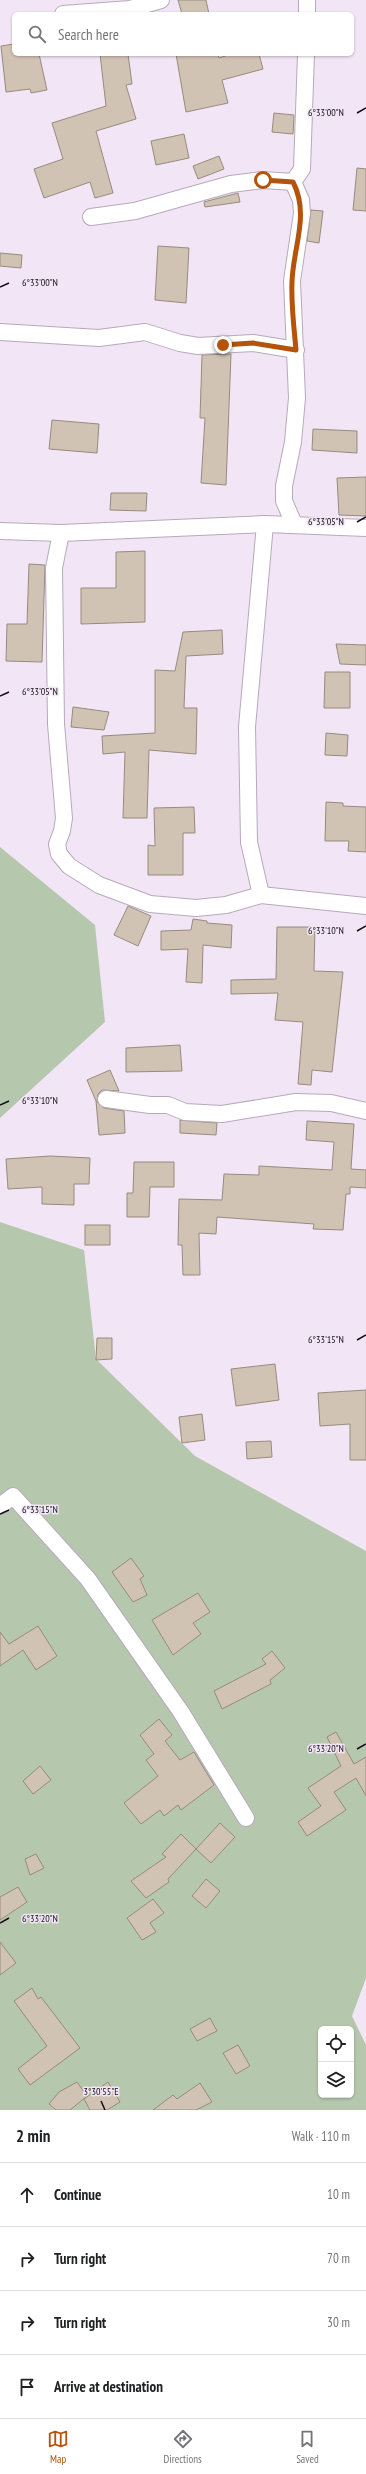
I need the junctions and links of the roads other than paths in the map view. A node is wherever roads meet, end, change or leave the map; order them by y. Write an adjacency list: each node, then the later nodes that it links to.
1 (161, 0): 3 (street)
2 (307, 0): 4 (street)
3 (90, 12)
4 (307, 12)
5 (306, 56): 6 (street)
6 (293, 182): 7 (street); 9 (street)
7 (91, 216)
8 (0, 332): 9 (street)
9 (296, 350): 11 (street)
10 (265, 524): 11 (street); 14 (street); 15 (street)
11 (294, 524): 12 (street)
12 (366, 528)
13 (0, 531): 14 (street)
14 (61, 533): 15 (street)
15 (261, 894): 16 (street)
16 (366, 906)
17 (106, 1099): 18 (street)
18 (366, 1111)
19 (0, 1506): 20 (street)
20 (246, 1818)

